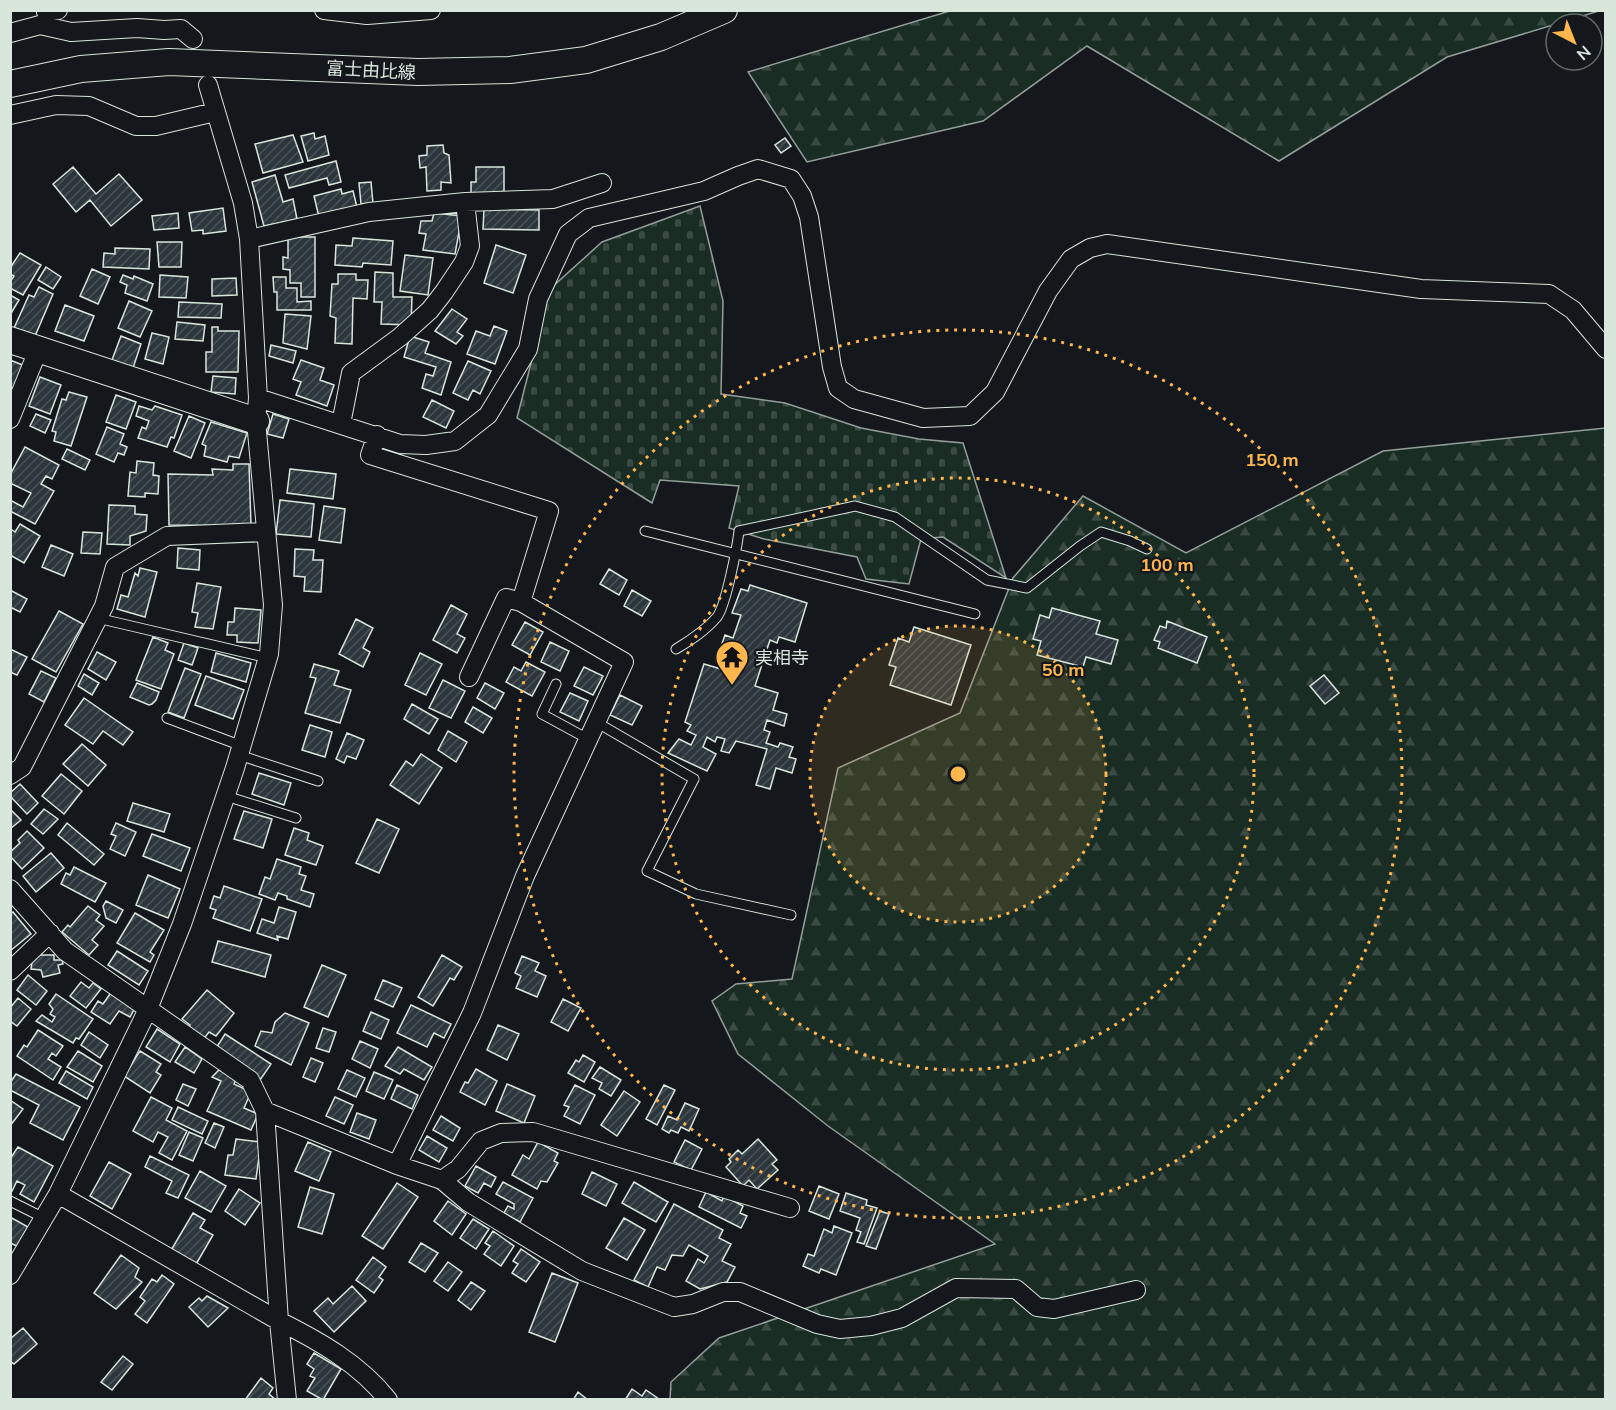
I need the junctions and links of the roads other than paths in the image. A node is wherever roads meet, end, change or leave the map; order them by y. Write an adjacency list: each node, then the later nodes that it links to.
1 (324, 10): 2 (street)
2 (431, 10)
3 (724, 10): 7 (main road, 富士由比線)
4 (48, 15): 5 (street); 6 (street)
5 (10, 33)
6 (193, 39)
7 (10, 84)
8 (208, 85): 9 (street)
9 (215, 112): 10 (street); 13 (street)
10 (10, 115)
11 (602, 183): 12 (street)
12 (465, 202): 13 (street); 19 (street)
13 (249, 239): 17 (street)
14 (10, 340): 15 (main road)
15 (39, 348): 17 (main road); 18 (street)
16 (1605, 349): 20 (street)
17 (257, 409): 19 (street); 22 (street)
18 (10, 419)
19 (341, 424): 20 (street)
20 (377, 435): 25 (street)
21 (645, 531): 24 (lane)
22 (265, 532): 27 (street); 29 (street)
23 (1148, 549): 24 (lane)
24 (736, 554): 26 (lane); 28 (lane)
25 (522, 602): 30 (street); 33 (street)
26 (975, 614)
27 (98, 618): 29 (lane); 36 (street)
28 (676, 649)
29 (268, 658): 35 (street)
30 (469, 677)
31 (556, 684): 34 (lane)
32 (167, 718): 35 (lane)
33 (596, 722): 34 (street); 41 (lane)
34 (588, 739): 46 (street)
35 (241, 751): 37 (lane); 38 (street)
36 (10, 776)
37 (318, 781)
38 (226, 796): 39 (lane); 44 (street)
39 (296, 818)
40 (10, 889): 42 (street)
41 (792, 915)
42 (50, 933): 43 (street); 44 (street)
43 (10, 970)
44 (148, 1009): 45 (street); 48 (street)
45 (265, 1111): 46 (street); 54 (street)
46 (397, 1165): 47 (street)
47 (442, 1180): 50 (street); 53 (street)
48 (58, 1194): 51 (street); 54 (street)
49 (10, 1201): 51 (lane)
50 (790, 1208)
51 (44, 1218): 52 (street)
52 (10, 1275)
53 (1136, 1290)
54 (279, 1321): 55 (street); 56 (street)
55 (287, 1400)
56 (388, 1400)

